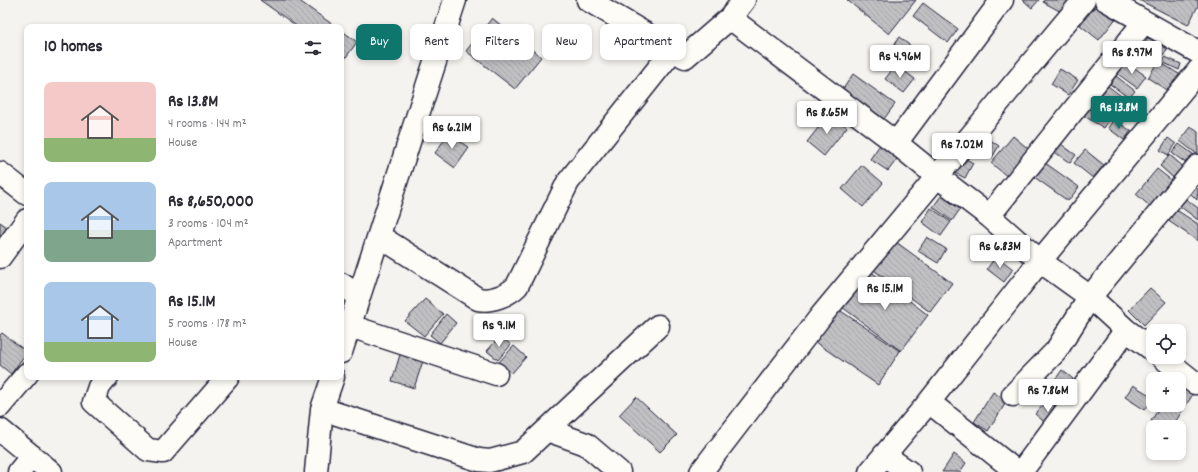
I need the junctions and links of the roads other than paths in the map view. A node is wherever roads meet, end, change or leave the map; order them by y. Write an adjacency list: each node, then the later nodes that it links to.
1 (455, 0): 21 (street)
2 (588, 0): 9 (street)
3 (744, 0): 7 (street)
4 (1002, 0): 14 (street)
5 (1084, 0): 17 (street)
6 (1106, 0): 8 (street)
7 (730, 18): 11 (street); 14 (street)
8 (1144, 22): 10 (street); 19 (street)
9 (629, 24)
10 (1198, 52)
11 (686, 56)
12 (665, 60): 21 (street)
13 (1198, 71): 23 (street)
14 (896, 143): 17 (street)
15 (1198, 166): 26 (street)
16 (0, 173): 18 (street)
17 (938, 177): 19 (street); 51 (street)
18 (24, 192)
19 (989, 216): 23 (street)
20 (24, 224): 22 (street)
21 (379, 236): 25 (street)
22 (0, 257)
23 (1040, 261): 26 (street); 40 (street)
24 (344, 286): 25 (street)
25 (359, 296): 27 (street)
26 (1090, 297): 29 (street); 39 (street)
27 (350, 326): 30 (street); 33 (street)
28 (658, 326): 44 (street)
29 (1126, 330): 31 (street); 55 (street)
30 (344, 343)
31 (1146, 345)
32 (1171, 364): 38 (street)
33 (496, 374)
34 (24, 378): 41 (street)
35 (105, 380): 36 (street)
36 (225, 380)
37 (332, 380): 42 (street)
38 (1195, 383)
39 (1013, 395)
40 (930, 402): 45 (street); 54 (street)
41 (0, 406)
42 (322, 409): 47 (street); 49 (street)
43 (0, 430): 46 (street)
44 (547, 430): 47 (street); 50 (street)
45 (884, 455): 52 (street); 53 (street)
46 (26, 464): 48 (street)
47 (470, 466)
48 (51, 472)
49 (316, 472)
50 (619, 472)
51 (701, 472)
52 (870, 472)
53 (909, 472)
54 (1018, 472)
55 (1021, 472)

